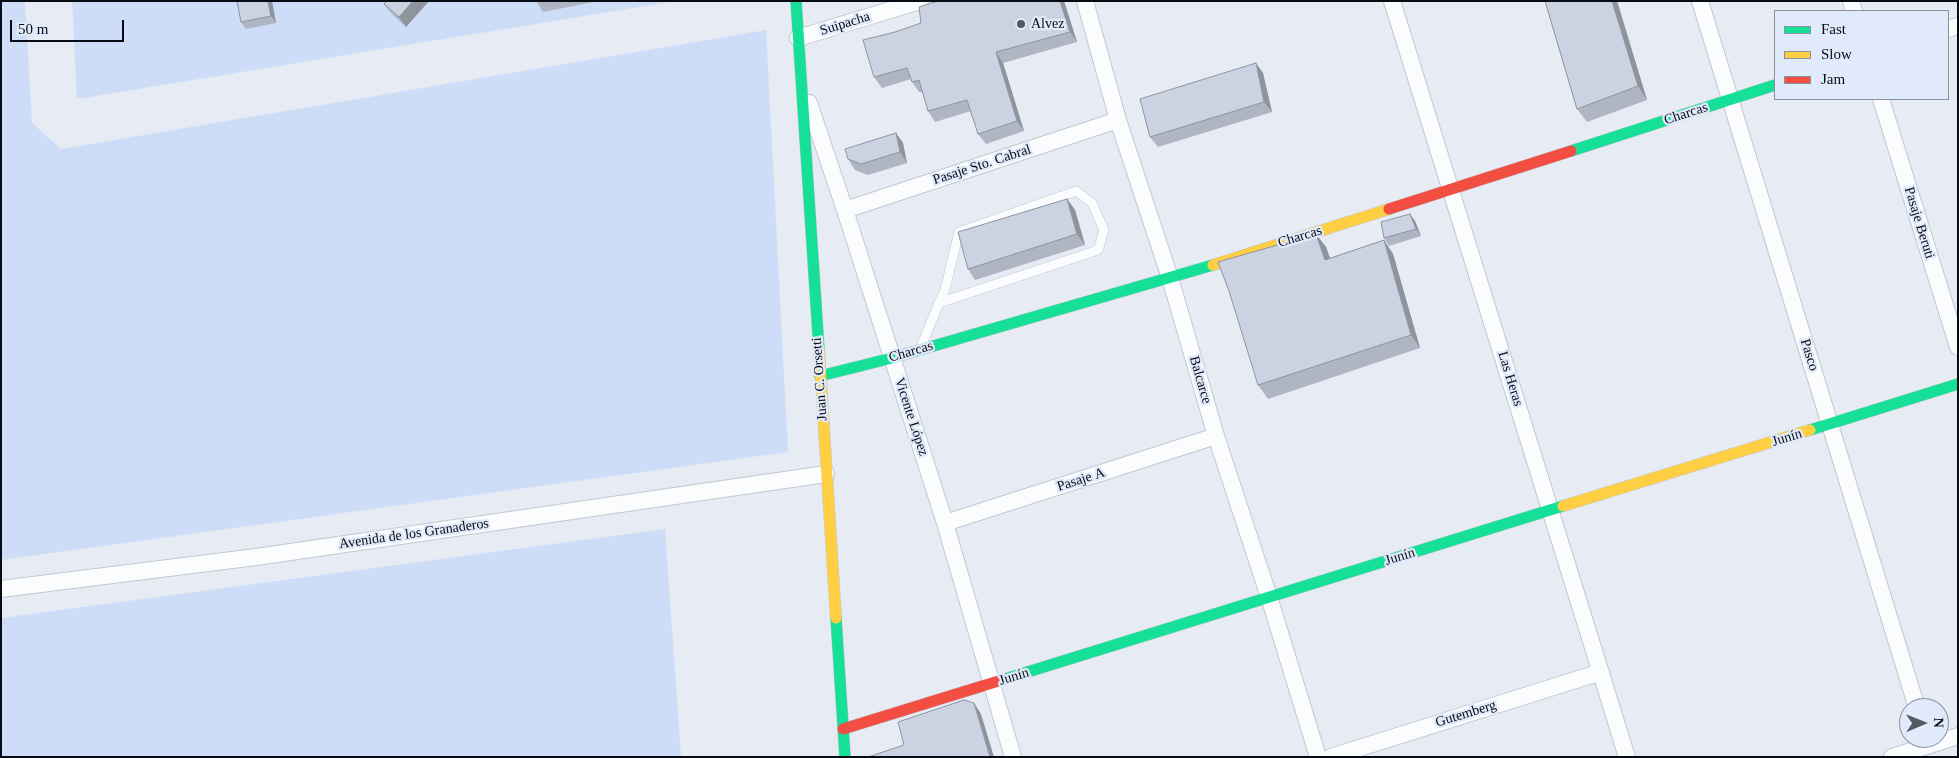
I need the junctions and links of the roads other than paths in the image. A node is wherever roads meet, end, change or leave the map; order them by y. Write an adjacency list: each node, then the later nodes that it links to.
1 (796, 1): 6 (street, Juan C. Orsetti)
2 (920, 1): 6 (street, Suipacha)
3 (1085, 1): 11 (street, Balcarce)
4 (1392, 1): 12 (street, Las Heras)
5 (1700, 1): 9 (street, Pasco)
6 (798, 38): 7 (street, Juan C. Orsetti)
7 (801, 80): 13 (street, Vicente López); 19 (street, Juan C. Orsetti)
8 (1774, 85): 9 (street, Charcas)
9 (1730, 100): 12 (street, Charcas); 21 (street, Pasco)
10 (1881, 100): 16 (street, Pasaje Beruti)
11 (1118, 120): 13 (street, Pasaje Sto. Cabral); 14 (street, Balcarce)
12 (1451, 190): 14 (street, Charcas); 24 (street, Las Heras)
13 (845, 210): 18 (street, Vicente López)
14 (1170, 278): 17 (street, Charcas); 22 (street, Balcarce)
15 (939, 303): 15 (lane); 17 (lane)
16 (1958, 347)
17 (920, 350): 18 (street, Charcas)
18 (892, 358): 19 (street, Charcas); 25 (street, Vicente López)
19 (820, 376): 23 (street, Juan C. Orsetti)
20 (1958, 384): 21 (street, Junín)
21 (1830, 424): 24 (street, Junín); 30 (street, Pasco)
22 (1216, 436): 25 (street, Pasaje A); 27 (street, Balcarce)
23 (826, 474): 26 (street, Avenida de los Granaderos); 31 (street, Juan C. Orsetti)
24 (1551, 511): 27 (street, Junín); 28 (street, Las Heras)
25 (945, 523): 29 (street, Vicente López)
26 (1, 589)
27 (1270, 597): 29 (street, Junín); 35 (street, Balcarce)
28 (1601, 672): 36 (street, Gutemberg); 37 (street, Las Heras)
29 (990, 684): 31 (street, Junín); 34 (street, Vicente López)
30 (1914, 698)
31 (843, 729): 33 (street, Juan C. Orsetti)
32 (1925, 748): 38 (street)
33 (845, 757)
34 (1013, 757)
35 (1318, 757)
36 (1330, 757)
37 (1627, 757)
38 (1892, 757)

